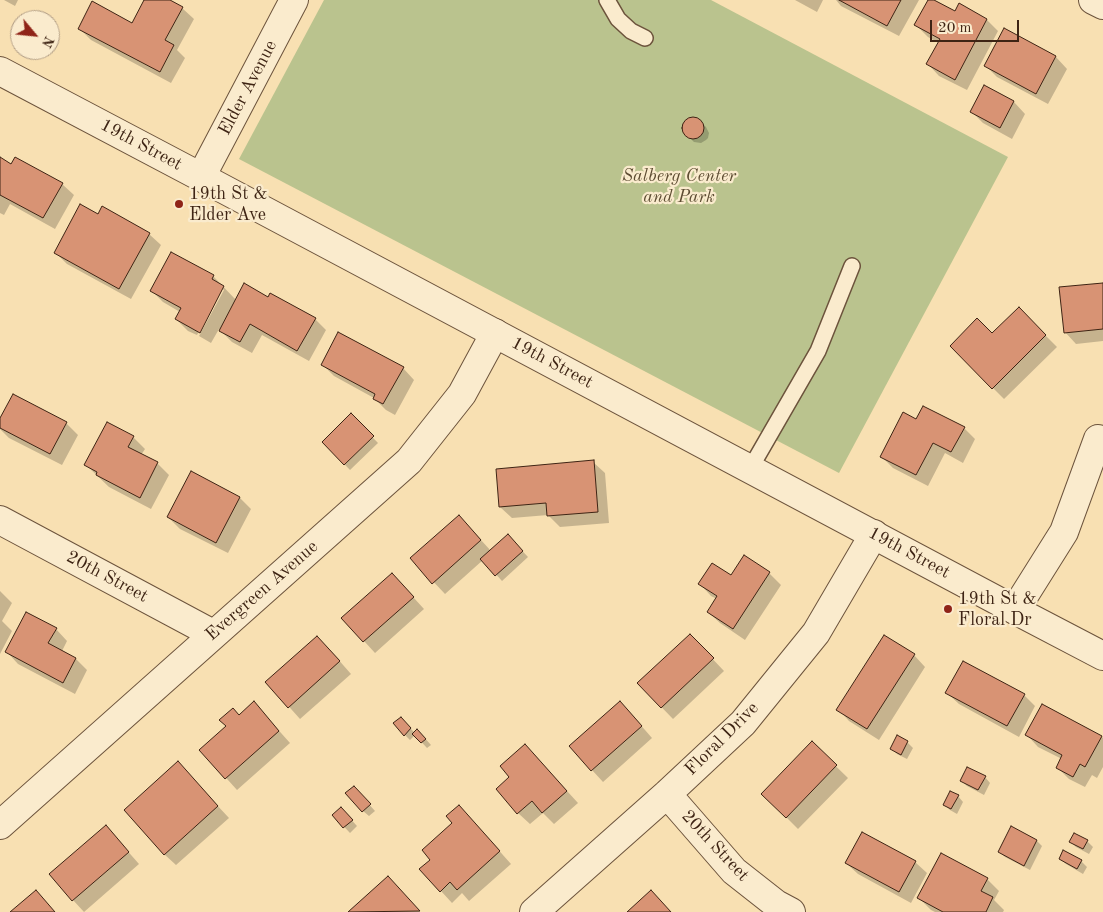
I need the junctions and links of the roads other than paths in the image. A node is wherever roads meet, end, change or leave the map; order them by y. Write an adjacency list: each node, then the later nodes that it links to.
1 (294, 0): 7 (street, Elder Avenue)
2 (607, 0): 5 (lane)
3 (1093, 0): 4 (street)
4 (1103, 5)
5 (645, 38)
6 (0, 71): 7 (street, 19th Street)
7 (201, 177): 9 (street, 19th Street)
8 (852, 266): 11 (lane)
9 (495, 333): 11 (street, 19th Street); 15 (street, Evergreen Avenue)
10 (1098, 439): 14 (street)
11 (750, 468): 13 (street, 19th Street)
12 (0, 520): 15 (street, 20th Street)
13 (874, 534): 14 (street, 19th Street); 17 (street, Floral Drive)
14 (1015, 610): 16 (street, 19th Street)
15 (213, 634): 18 (street, Evergreen Avenue)
16 (1103, 656)
17 (667, 794): 19 (street, Floral Drive); 20 (street, 20th Street)
18 (0, 824)
19 (534, 912)
20 (791, 912)

